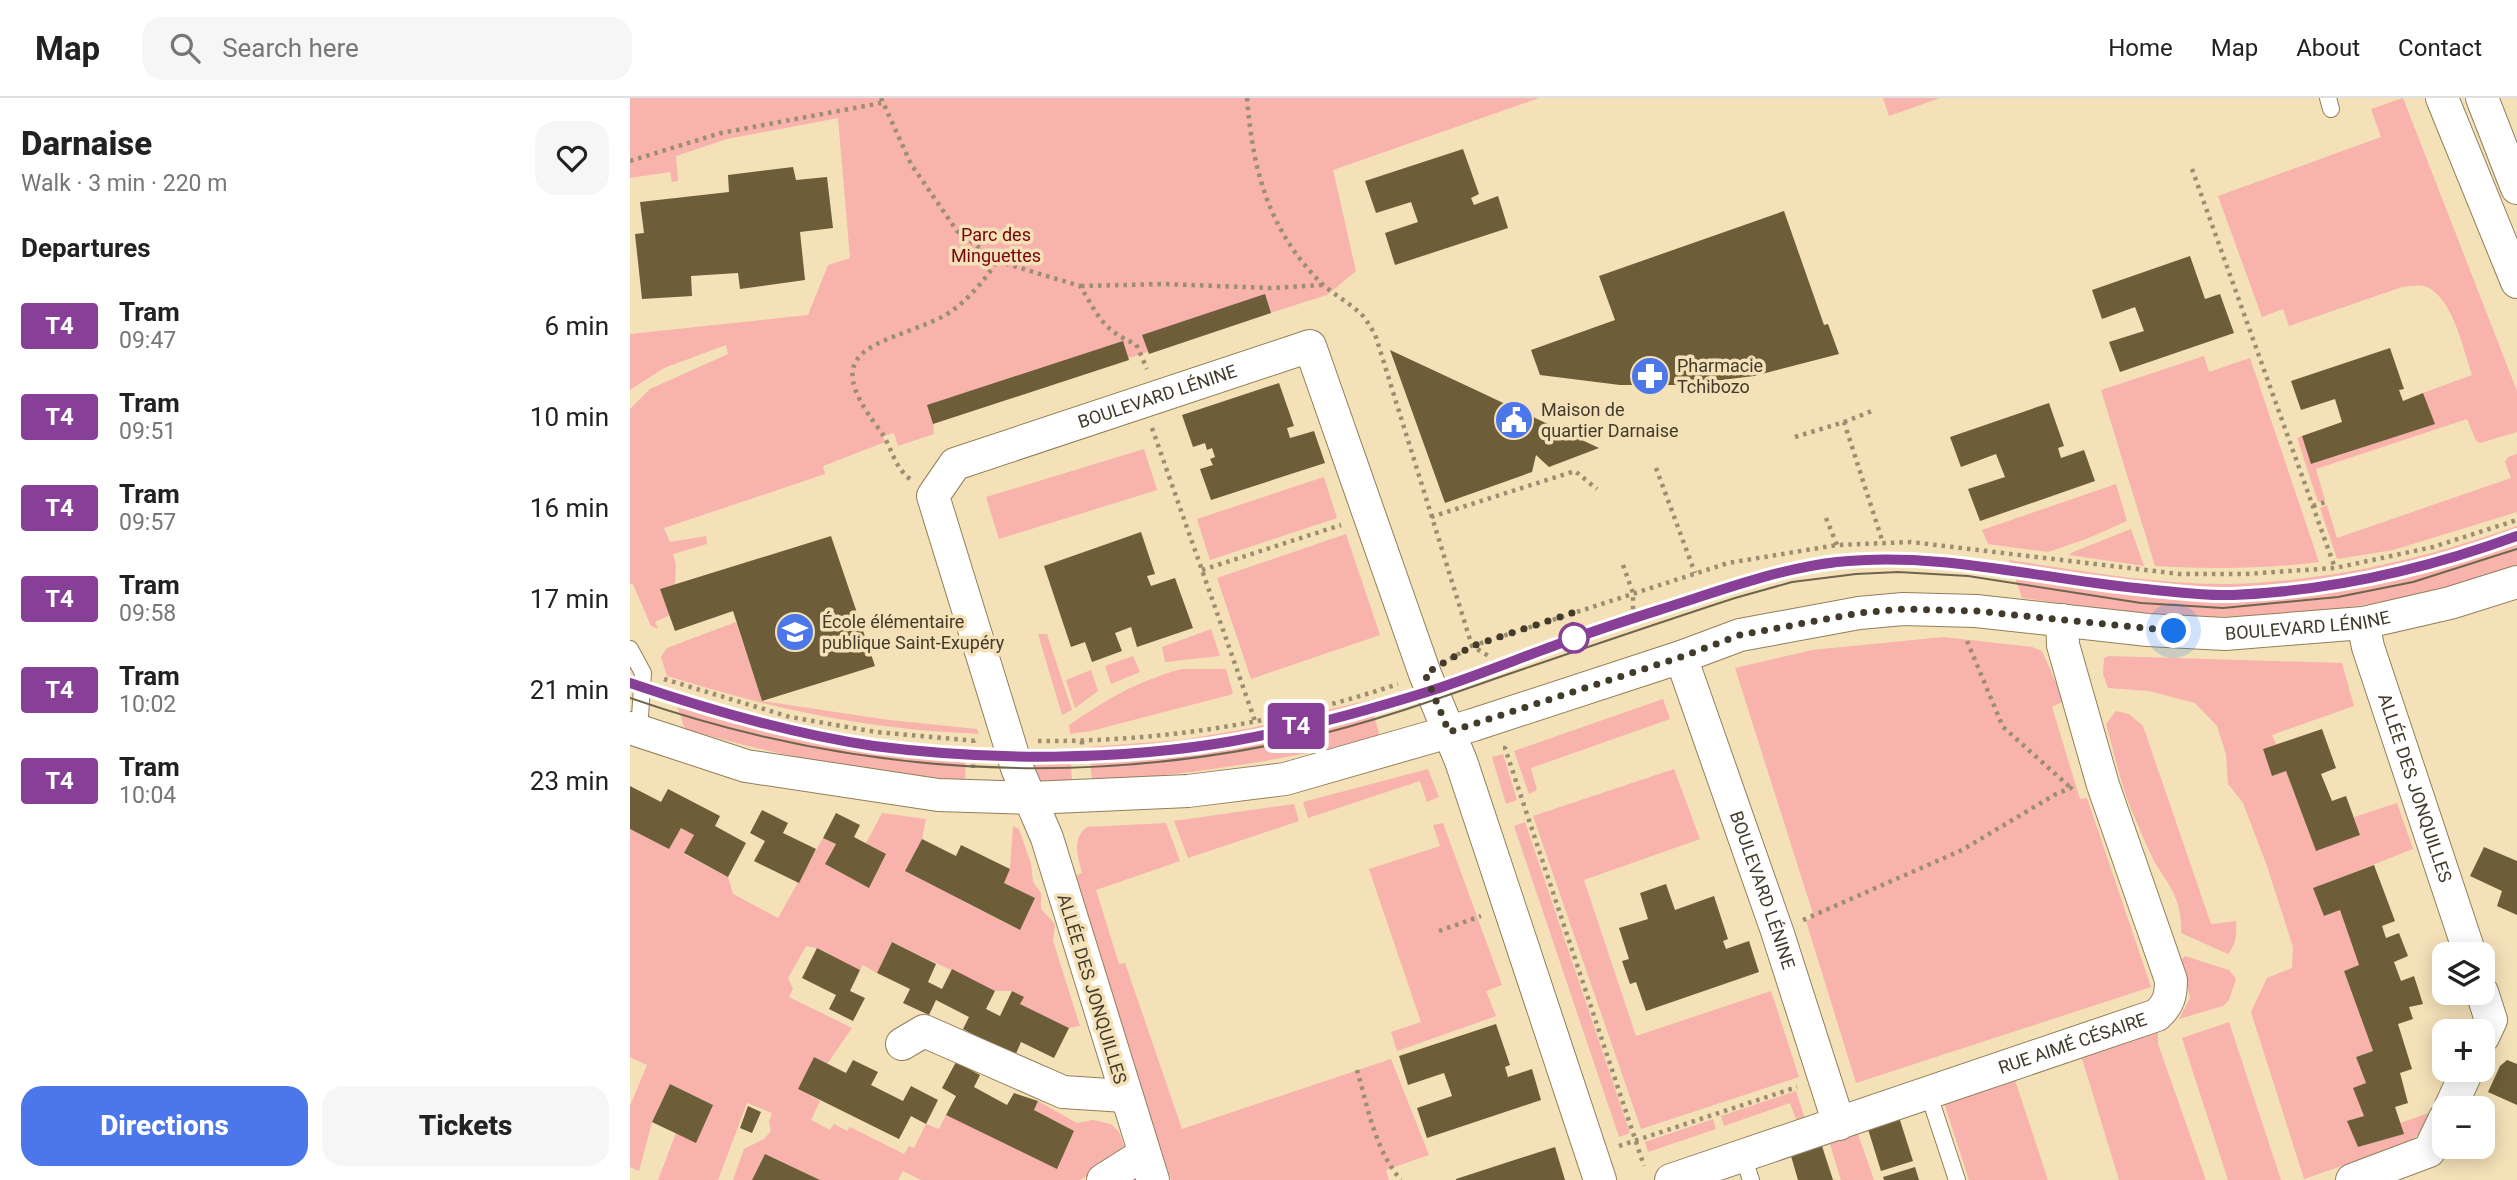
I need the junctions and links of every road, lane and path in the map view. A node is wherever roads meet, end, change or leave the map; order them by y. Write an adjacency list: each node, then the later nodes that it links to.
1 (1247, 98): 11 (path)
2 (2442, 98): 10 (street)
3 (2465, 98): 8 (street)
4 (2482, 98): 8 (street)
5 (879, 100): 6 (path); 9 (path)
6 (630, 161)
7 (2192, 169): 21 (path)
8 (2513, 177)
9 (997, 261): 12 (path); 19 (path)
10 (2517, 282)
11 (1323, 285): 12 (path); 23 (path)
12 (1080, 286): 13 (path)
13 (1150, 398): 19 (street, BOULEVARD LÉNINE); 22 (street, BOULEVARD LÉNINE); 30 (path)
14 (1872, 411): 15 (path)
15 (1843, 422): 16 (path); 26 (path)
16 (1795, 438)
17 (1656, 468): 31 (path)
18 (1597, 489): 23 (path)
19 (933, 496): 47 (street)
20 (2329, 501): 21 (path)
21 (2313, 506): 29 (path)
22 (1369, 515): 30 (path); 43 (street, BOULEVARD LÉNINE)
23 (1431, 517): 38 (path)
24 (1825, 518): 27 (path)
25 (2517, 520): 29 (path)
26 (1883, 543): 27 (path); 29 (path)
27 (1837, 545): 31 (path)
28 (1623, 565): 33 (path)
29 (2335, 568)
30 (1202, 570): 44 (path)
31 (1695, 573): 33 (path)
32 (2517, 582): 36 (street, BOULEVARD LÉNINE)
33 (1633, 593): 34 (path); 38 (path)
34 (1633, 610)
35 (2062, 620): 36 (street, BOULEVARD LÉNINE); 41 (street, BOULEVARD LÉNINE); 49 (street, RUE AIMÉ CÉSAIRE)
36 (2363, 623): 55 (street, ALLÉE DES JONQUILLES)
37 (1963, 631): 50 (path)
38 (1472, 646): 40 (path); 43 (path)
39 (630, 649): 42 (lane)
40 (1492, 657)
41 (1681, 657): 46 (street, BOULEVARD LÉNINE); 54 (street, BOULEVARD LÉNINE)
42 (643, 673): 45 (lane); 47 (path)
43 (1425, 674): 44 (path); 46 (street, BOULEVARD LÉNINE)
44 (1255, 721): 47 (path)
45 (634, 729): 51 (street, BOULEVARD LÉNINE)
46 (1449, 732): 48 (street, BOULEVARD LÉNINE); 51 (street, BOULEVARD LÉNINE)
47 (1008, 740): 51 (street)
48 (1461, 761): 52 (street, BOULEVARD LÉNINE); 62 (path)
49 (2103, 785): 50 (path); 59 (street, RUE AIMÉ CÉSAIRE)
50 (2071, 788): 54 (path)
51 (1031, 798): 60 (street, ALLÉE DES JONQUILLES)
52 (1508, 906): 53 (path); 66 (street, BOULEVARD LÉNINE)
53 (1439, 931)
54 (1777, 931): 58 (street, BOULEVARD LÉNINE)
55 (2466, 942)
56 (902, 1044): 60 (street)
57 (1357, 1070): 70 (path)
58 (1824, 1078): 61 (street, BOULEVARD LÉNINE); 62 (path)
59 (1928, 1092): 61 (street, RUE AIMÉ CÉSAIRE); 71 (lane)
60 (1125, 1096): 65 (street, ALLÉE DES JONQUILLES)
61 (1839, 1124): 67 (street, RUE AIMÉ CÉSAIRE)
62 (1635, 1140): 66 (path); 68 (path)
63 (2432, 1145): 64 (street)
64 (2429, 1151): 72 (street); 73 (street)
65 (1148, 1167): 69 (street)
66 (1596, 1167)
67 (1747, 1168): 68 (street, RUE AIMÉ CÉSAIRE)
68 (1658, 1175)
69 (1104, 1180)
70 (1401, 1180)
71 (1957, 1180)
72 (2352, 1180)
73 (2414, 1180)

